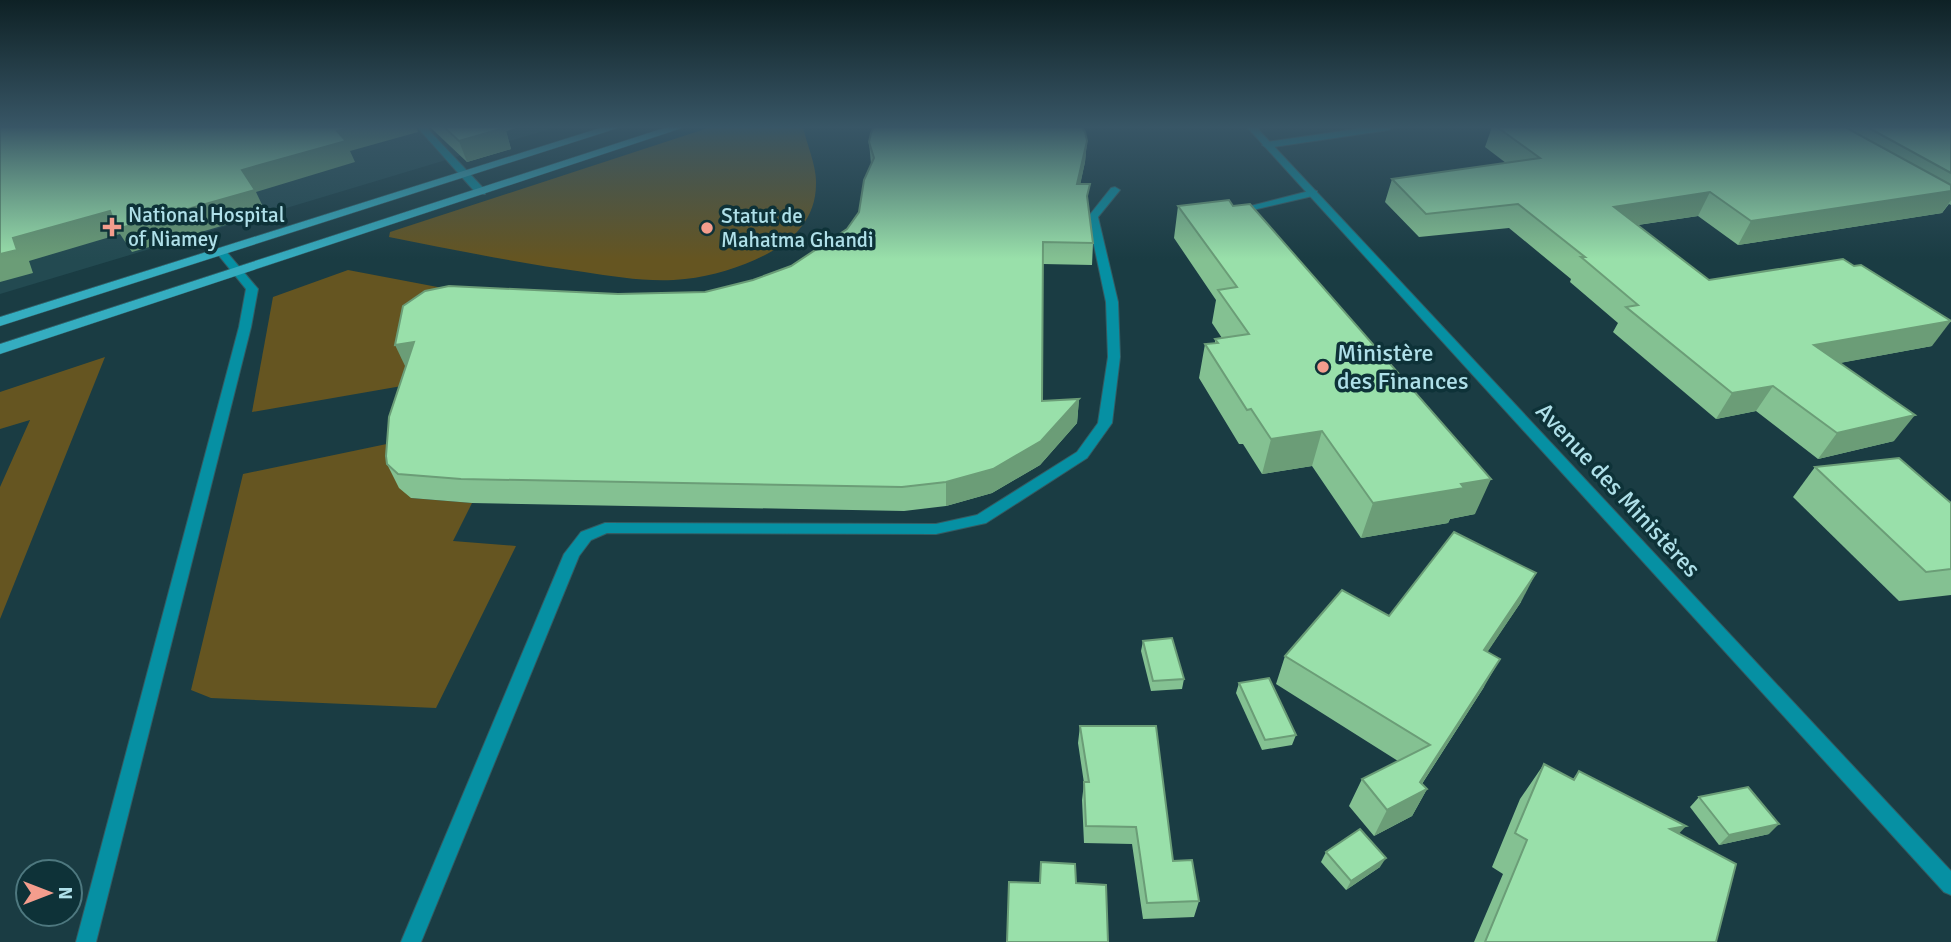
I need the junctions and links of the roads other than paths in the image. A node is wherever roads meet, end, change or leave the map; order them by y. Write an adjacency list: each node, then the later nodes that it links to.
1 (460, 171): 5 (street)
2 (477, 171): 5 (main road)
3 (545, 171): 7 (main road)
4 (1291, 171): 8 (street, Avenue des Ministères)
5 (464, 175): 7 (street); 10 (main road)
6 (1115, 190): 16 (street)
7 (481, 192): 11 (main road)
8 (1312, 193): 9 (street); 14 (street, Avenue des Ministères)
9 (1242, 224)
10 (221, 251): 11 (street); 12 (main road)
11 (238, 274): 13 (main road); 15 (street)
12 (0, 322)
13 (0, 349)
14 (1951, 885)
15 (86, 942)
16 (411, 942)

